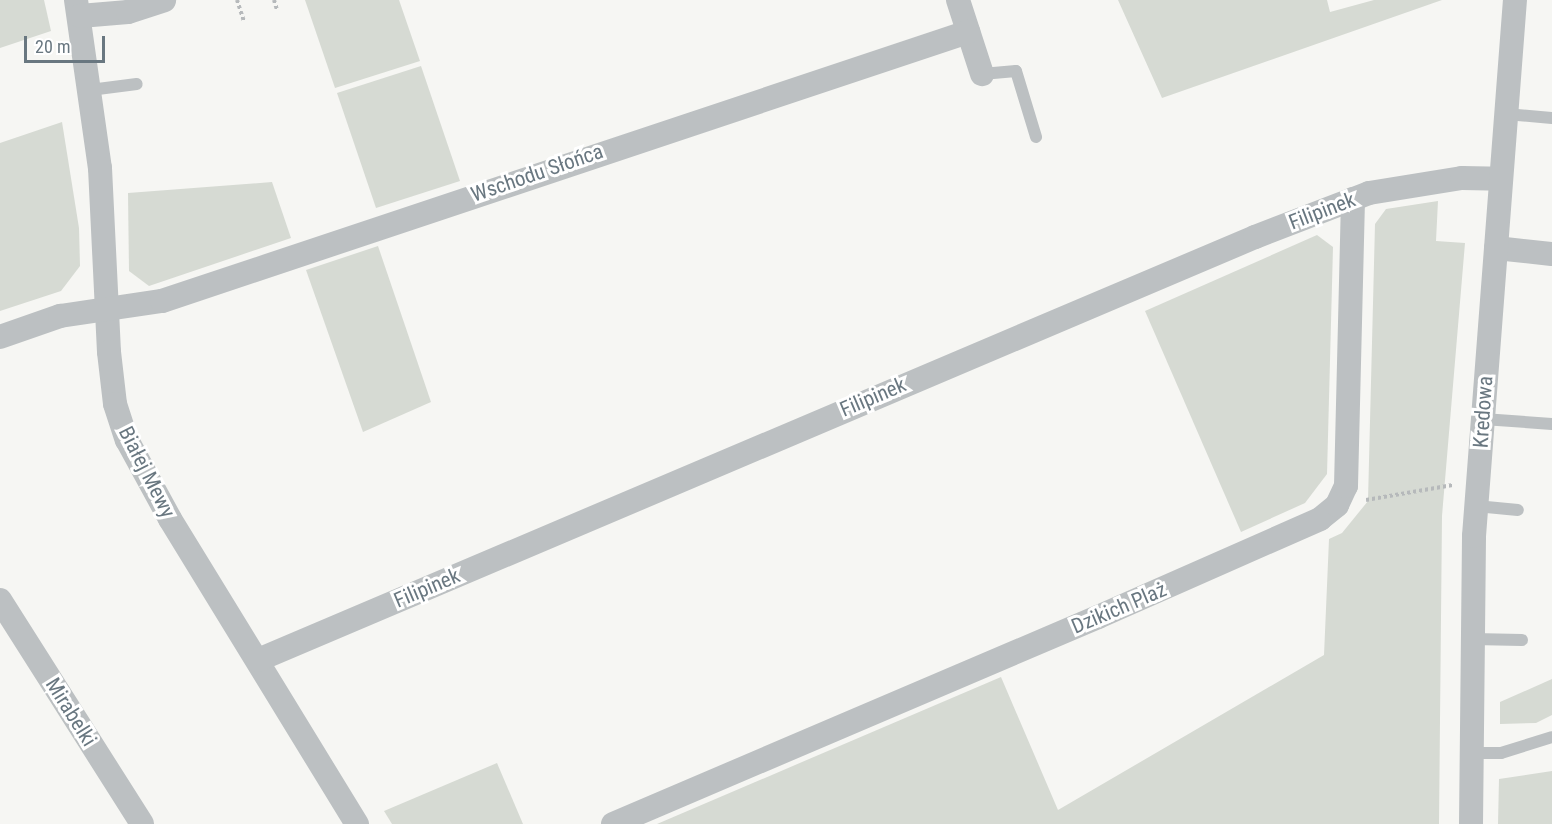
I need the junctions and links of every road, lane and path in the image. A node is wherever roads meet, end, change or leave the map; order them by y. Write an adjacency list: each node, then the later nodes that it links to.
1 (164, 0): 6 (street)
2 (237, 0): 8 (path)
3 (274, 0): 7 (path)
4 (958, 0): 9 (street)
5 (1515, 0): 13 (street, Kredowa)
6 (78, 8): 12 (street, Białej Mewy)
7 (277, 10)
8 (244, 21)
9 (968, 32): 10 (street); 20 (street, Wschodu Słońca)
10 (982, 74): 15 (lane)
11 (138, 84): 12 (lane)
12 (90, 90): 20 (street, Białej Mewy)
13 (1506, 114): 14 (lane); 16 (street, Kredowa)
14 (1552, 118)
15 (1036, 137)
16 (1501, 179): 17 (street, Filipinek); 18 (street, Kredowa)
17 (1353, 199): 25 (street); 31 (street, Filipinek)
18 (1496, 248): 19 (street); 22 (street, Kredowa)
19 (1552, 254)
20 (105, 311): 21 (street, Wschodu Słońca); 31 (street, Białej Mewy)
21 (0, 337)
22 (1483, 419): 23 (lane); 26 (street, Kredowa)
23 (1552, 424)
24 (1460, 484): 25 (path)
25 (1337, 505): 36 (street, Dzikich Plaż)
26 (1476, 506): 27 (lane); 29 (street, Kredowa)
27 (1518, 510)
28 (0, 600): 34 (street, Mirabelki)
29 (1473, 639): 30 (lane); 33 (street, Kredowa)
30 (1522, 640)
31 (258, 660): 35 (street, Białej Mewy)
32 (1552, 737): 33 (lane)
33 (1472, 753): 37 (street, Kredowa)
34 (142, 824)
35 (357, 824)
36 (613, 824)
37 (1471, 824)

